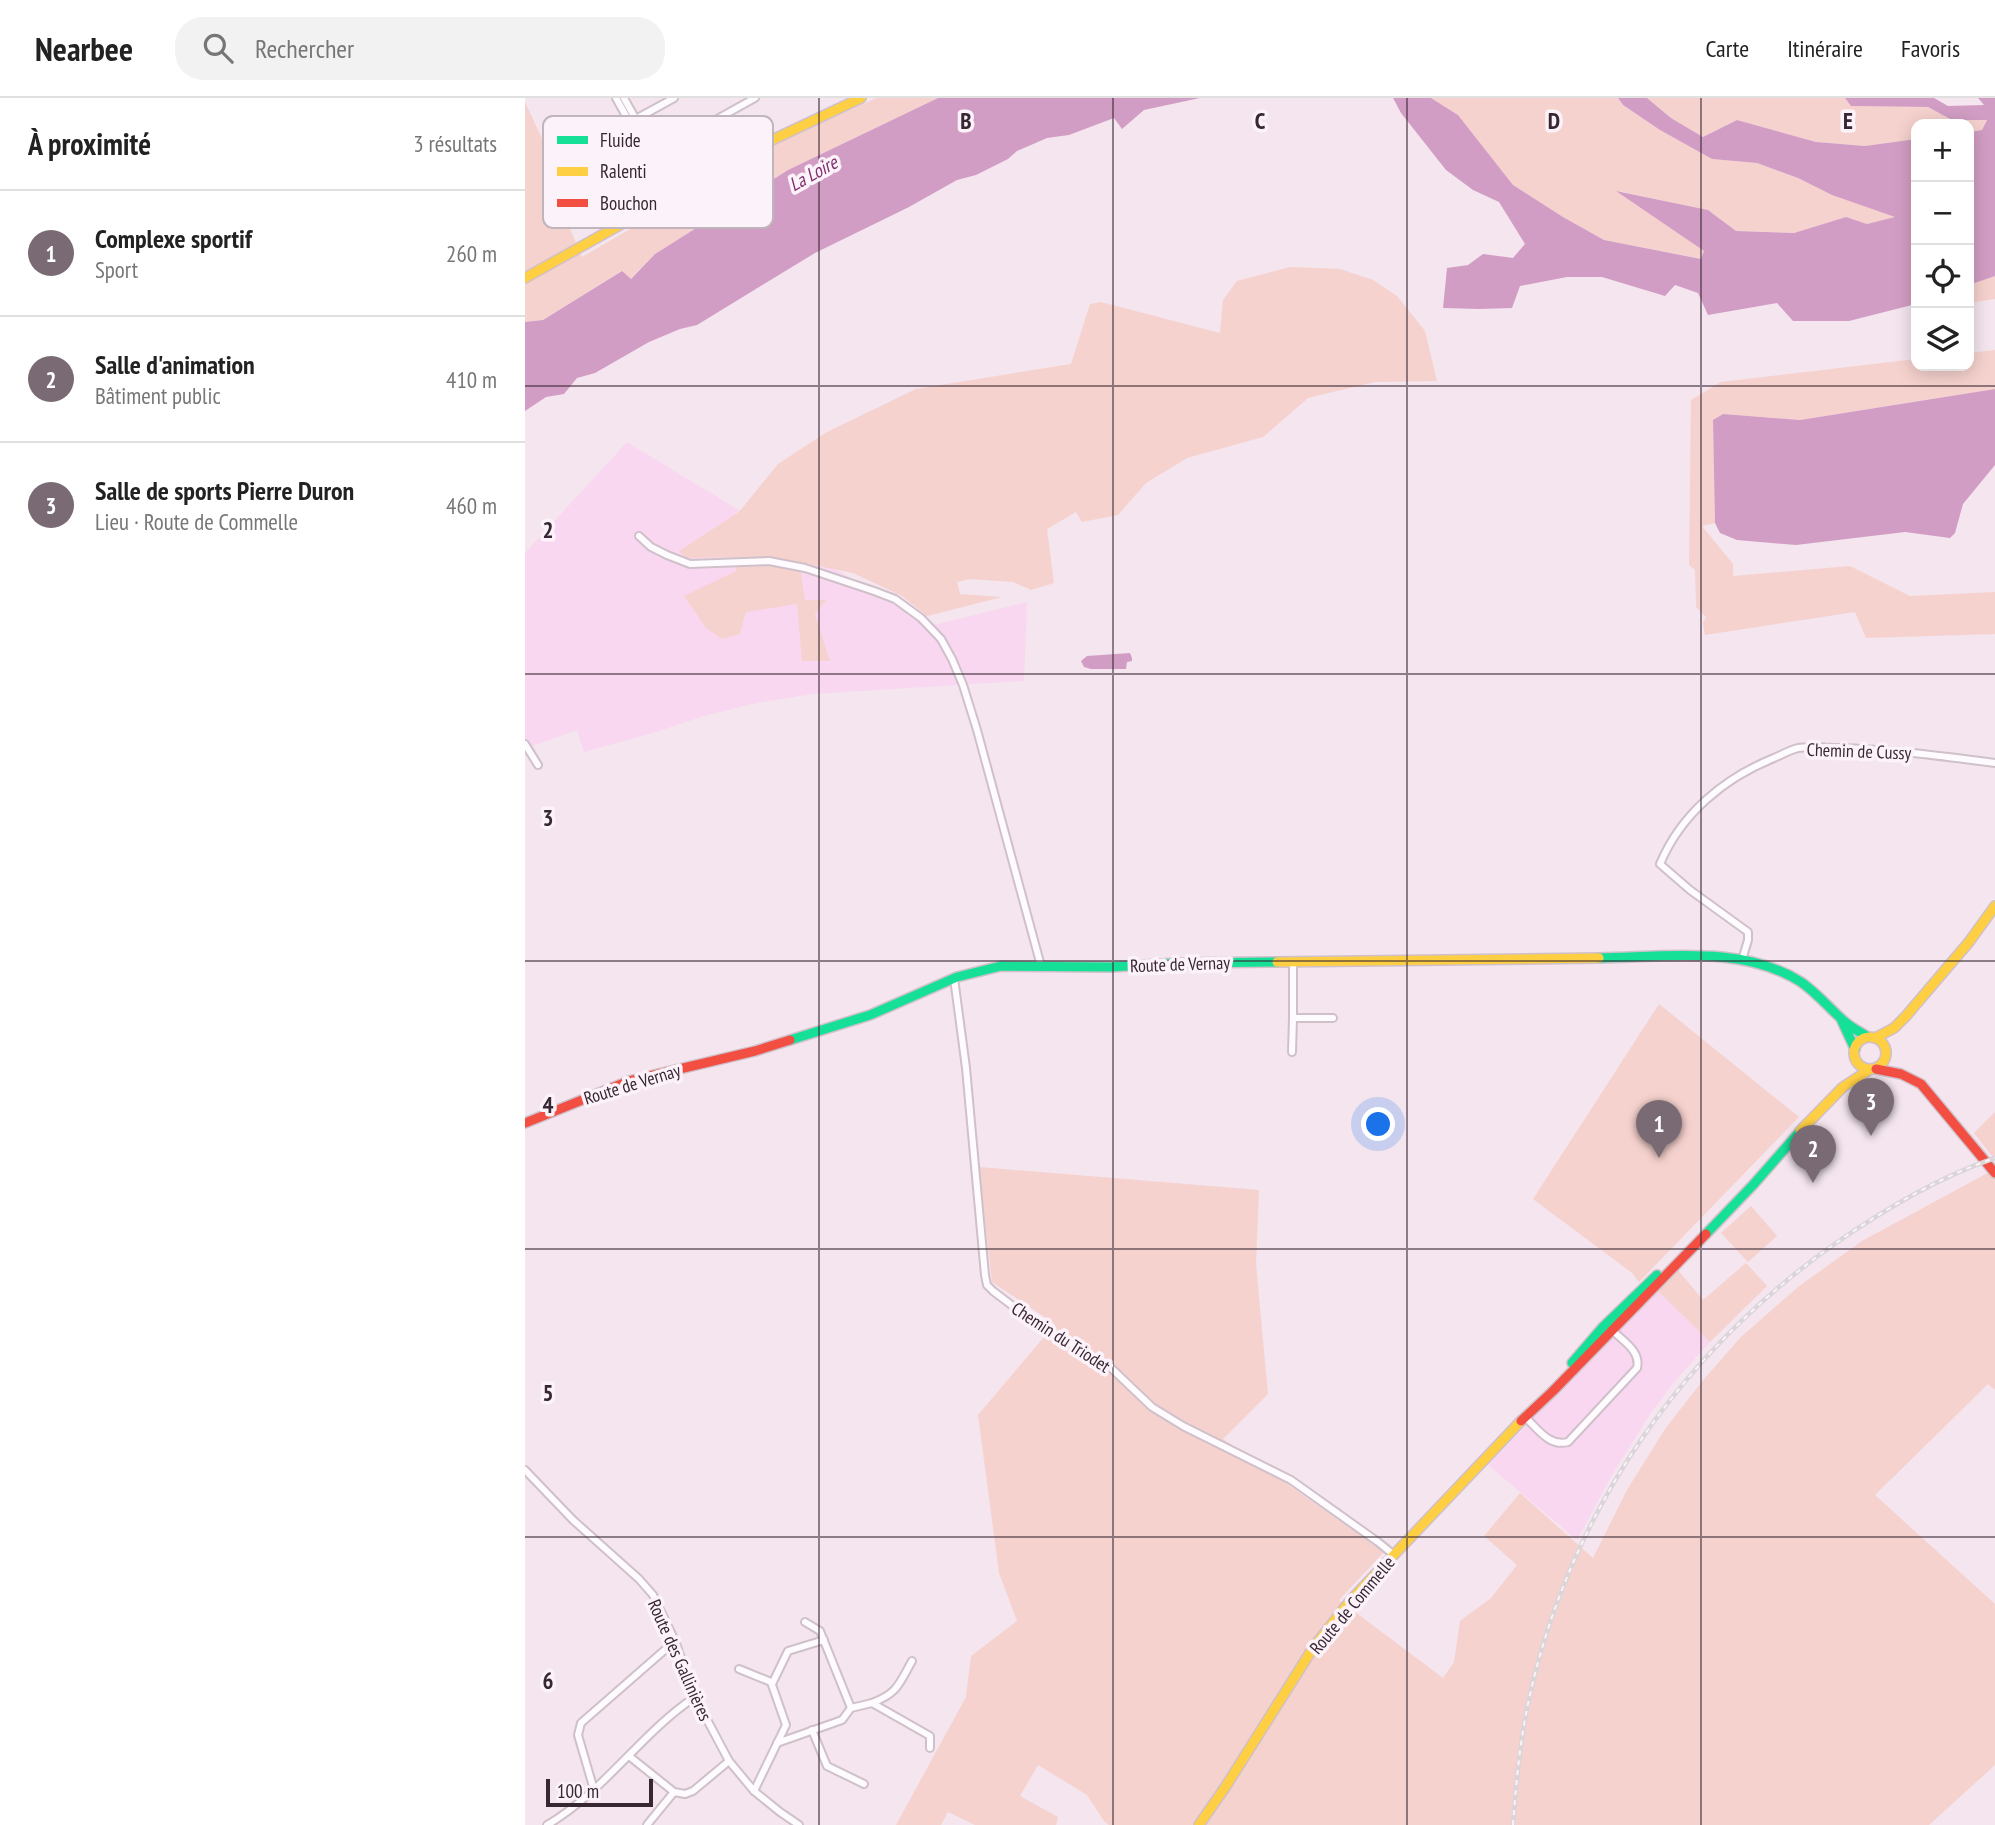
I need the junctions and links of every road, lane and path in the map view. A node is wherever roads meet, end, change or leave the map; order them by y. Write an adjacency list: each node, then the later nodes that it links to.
1 (617, 98): 8 (street)
2 (624, 98): 9 (street)
3 (674, 98): 10 (street)
4 (736, 98): 7 (street)
5 (755, 98): 7 (street)
6 (861, 98): 12 (street)
7 (733, 110): 11 (street)
8 (630, 116)
9 (631, 116)
10 (642, 116)
11 (722, 116)
12 (773, 140)
13 (616, 228): 14 (street)
14 (525, 278)
15 (639, 536): 22 (street)
16 (525, 744): 18 (street)
17 (1995, 763): 20 (street, Chemin de Cussy)
18 (538, 765)
19 (1995, 905): 27 (street)
20 (1742, 960): 21 (street, Route de Vernay); 26 (street, Route de Vernay)
21 (1293, 961): 22 (street, Route de Vernay); 24 (street)
22 (1041, 967): 23 (street, Route de Vernay)
23 (954, 978): 36 (street, Route de Vernay); 43 (street, Chemin du Triodet)
24 (1293, 1018): 25 (street); 30 (street)
25 (1333, 1018)
26 (1842, 1020): 28 (street, Route de Vernay); 29 (street, Route de Vernay)
27 (1894, 1028): 28 (street); 31 (street)
28 (1871, 1038): 29 (street); 31 (street)
29 (1854, 1049): 32 (street)
30 (1292, 1052)
31 (1886, 1054): 33 (street); 34 (street)
32 (1855, 1061): 33 (street); 35 (street, Route de Commelle)
33 (1873, 1069): 34 (street); 35 (street, Route de Commelle)
34 (1901, 1074): 38 (street)
35 (1843, 1087): 37 (street, Route de Commelle)
36 (525, 1123)
37 (1803, 1128): 39 (street, Route de Commelle); 40 (street, Route de Commelle)
38 (1995, 1173)
39 (1612, 1330): 40 (street, Route de Commelle); 41 (street)
40 (1534, 1409): 41 (street, Route de Commelle)
41 (1525, 1417): 43 (street, Route de Commelle)
42 (525, 1470): 46 (street, Route des Gallinières)
43 (1394, 1555): 65 (street, Route de Commelle)
44 (804, 1622): 45 (street)
45 (824, 1640): 49 (street); 52 (street)
46 (675, 1641): 50 (street, Route des Gallinières); 59 (street)
47 (912, 1661): 51 (street)
48 (739, 1669): 49 (street)
49 (772, 1684): 54 (street)
50 (695, 1697): 56 (street); 57 (street, Route des Gallinières)
51 (872, 1703): 52 (street); 55 (street)
52 (851, 1708): 53 (street)
53 (812, 1730): 54 (street); 58 (street)
54 (777, 1743): 60 (street)
55 (930, 1748)
56 (629, 1756): 59 (street); 61 (street)
57 (729, 1761): 60 (street, Route des Gallinières); 61 (street)
58 (864, 1784)
59 (594, 1790): 62 (street)
60 (754, 1791): 64 (street, Route des Gallinières)
61 (674, 1792): 63 (street)
62 (547, 1825)
63 (646, 1825)
64 (799, 1825)
65 (1199, 1825)

